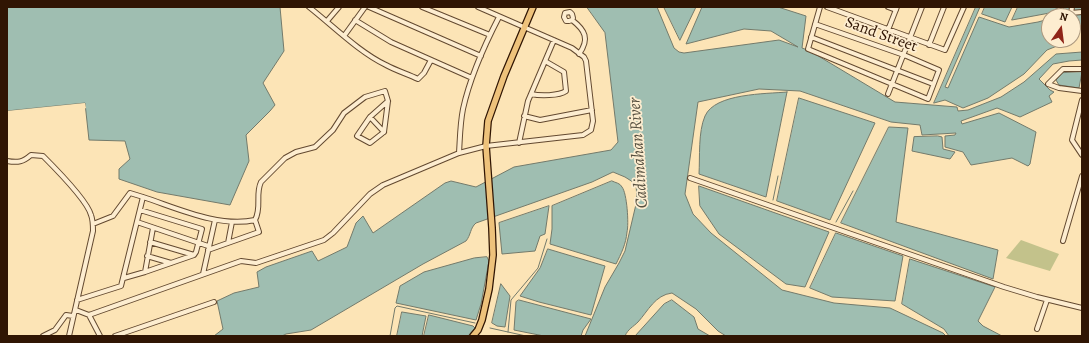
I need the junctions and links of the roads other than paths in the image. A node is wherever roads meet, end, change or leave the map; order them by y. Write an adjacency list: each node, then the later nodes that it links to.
1 (309, 7): 20 (street)
2 (339, 7): 20 (street)
3 (365, 7): 18 (street)
4 (369, 7): 32 (street)
5 (422, 7): 24 (street)
6 (478, 7): 17 (street)
7 (533, 7): 22 (main road)
8 (820, 7): 21 (street)
9 (826, 7): 23 (street)
10 (888, 7): 15 (street)
11 (922, 7): 27 (street)
12 (944, 7): 29 (street)
13 (964, 7): 29 (street)
14 (1072, 7): 16 (street)
15 (896, 8): 23 (street)
16 (1082, 12)
17 (499, 16): 22 (street); 24 (street)
18 (355, 20): 25 (street); 33 (street)
19 (572, 20): 30 (street)
20 (327, 21): 25 (street)
21 (815, 24): 26 (street); 31 (street, Sand Street)
22 (524, 28): 28 (street); 52 (main road)
23 (888, 30): 27 (street)
24 (490, 35): 32 (street)
25 (344, 36): 33 (street)
26 (811, 37): 36 (street); 38 (street)
27 (910, 38): 29 (street); 31 (street)
28 (554, 40): 30 (street); 34 (street)
29 (928, 45)
30 (579, 54): 45 (street)
31 (904, 55): 36 (street); 39 (street, Sand Street)
32 (482, 56): 37 (street)
33 (431, 60): 37 (street)
34 (545, 61): 41 (street); 41 (street)
35 (1082, 69): 40 (street)
36 (898, 70): 38 (street); 39 (street)
37 (472, 78): 53 (street)
38 (892, 84): 39 (street); 42 (street)
39 (934, 84)
40 (1082, 91)
41 (531, 94): 46 (street)
42 (888, 94)
43 (1082, 100): 48 (street)
44 (388, 101): 47 (street); 50 (street); 61 (street)
45 (592, 110): 46 (street); 51 (street)
46 (524, 116): 51 (street)
47 (370, 117): 50 (street); 50 (street)
48 (1076, 120): 49 (street); 54 (street)
49 (1082, 122)
50 (384, 132)
51 (519, 142): 52 (street)
52 (486, 146): 53 (street); 89 (main road)
53 (459, 153): 75 (street)
54 (1082, 155)
55 (7, 161): 64 (street)
56 (1082, 176): 66 (street)
57 (690, 178): 78 (street)
58 (143, 197): 59 (street); 60 (street); 64 (street)
59 (140, 210): 62 (street); 68 (street)
60 (215, 220): 63 (street); 70 (street)
61 (255, 220): 63 (street); 69 (street)
62 (137, 222): 65 (street); 76 (street)
63 (232, 222): 69 (street)
64 (93, 224): 77 (street)
65 (153, 228): 67 (street); 68 (street)
66 (1063, 241)
67 (150, 242): 71 (street); 72 (street)
68 (198, 243): 70 (street); 71 (street)
69 (228, 243): 70 (street)
70 (208, 248): 75 (street)
71 (194, 255): 73 (street)
72 (147, 256): 73 (street); 74 (street)
73 (171, 263): 74 (street)
74 (145, 272): 76 (street)
75 (203, 274): 82 (street)
76 (124, 278): 77 (street)
77 (77, 300): 81 (street)
78 (1047, 300): 80 (street); 84 (street)
79 (214, 302): 88 (street)
80 (1082, 308)
81 (76, 310): 82 (street); 83 (street)
82 (89, 315): 87 (street)
83 (73, 316): 85 (street); 86 (street)
84 (1037, 329)
85 (43, 336)
86 (69, 336)
87 (100, 336)
88 (115, 336)
89 (473, 336)

